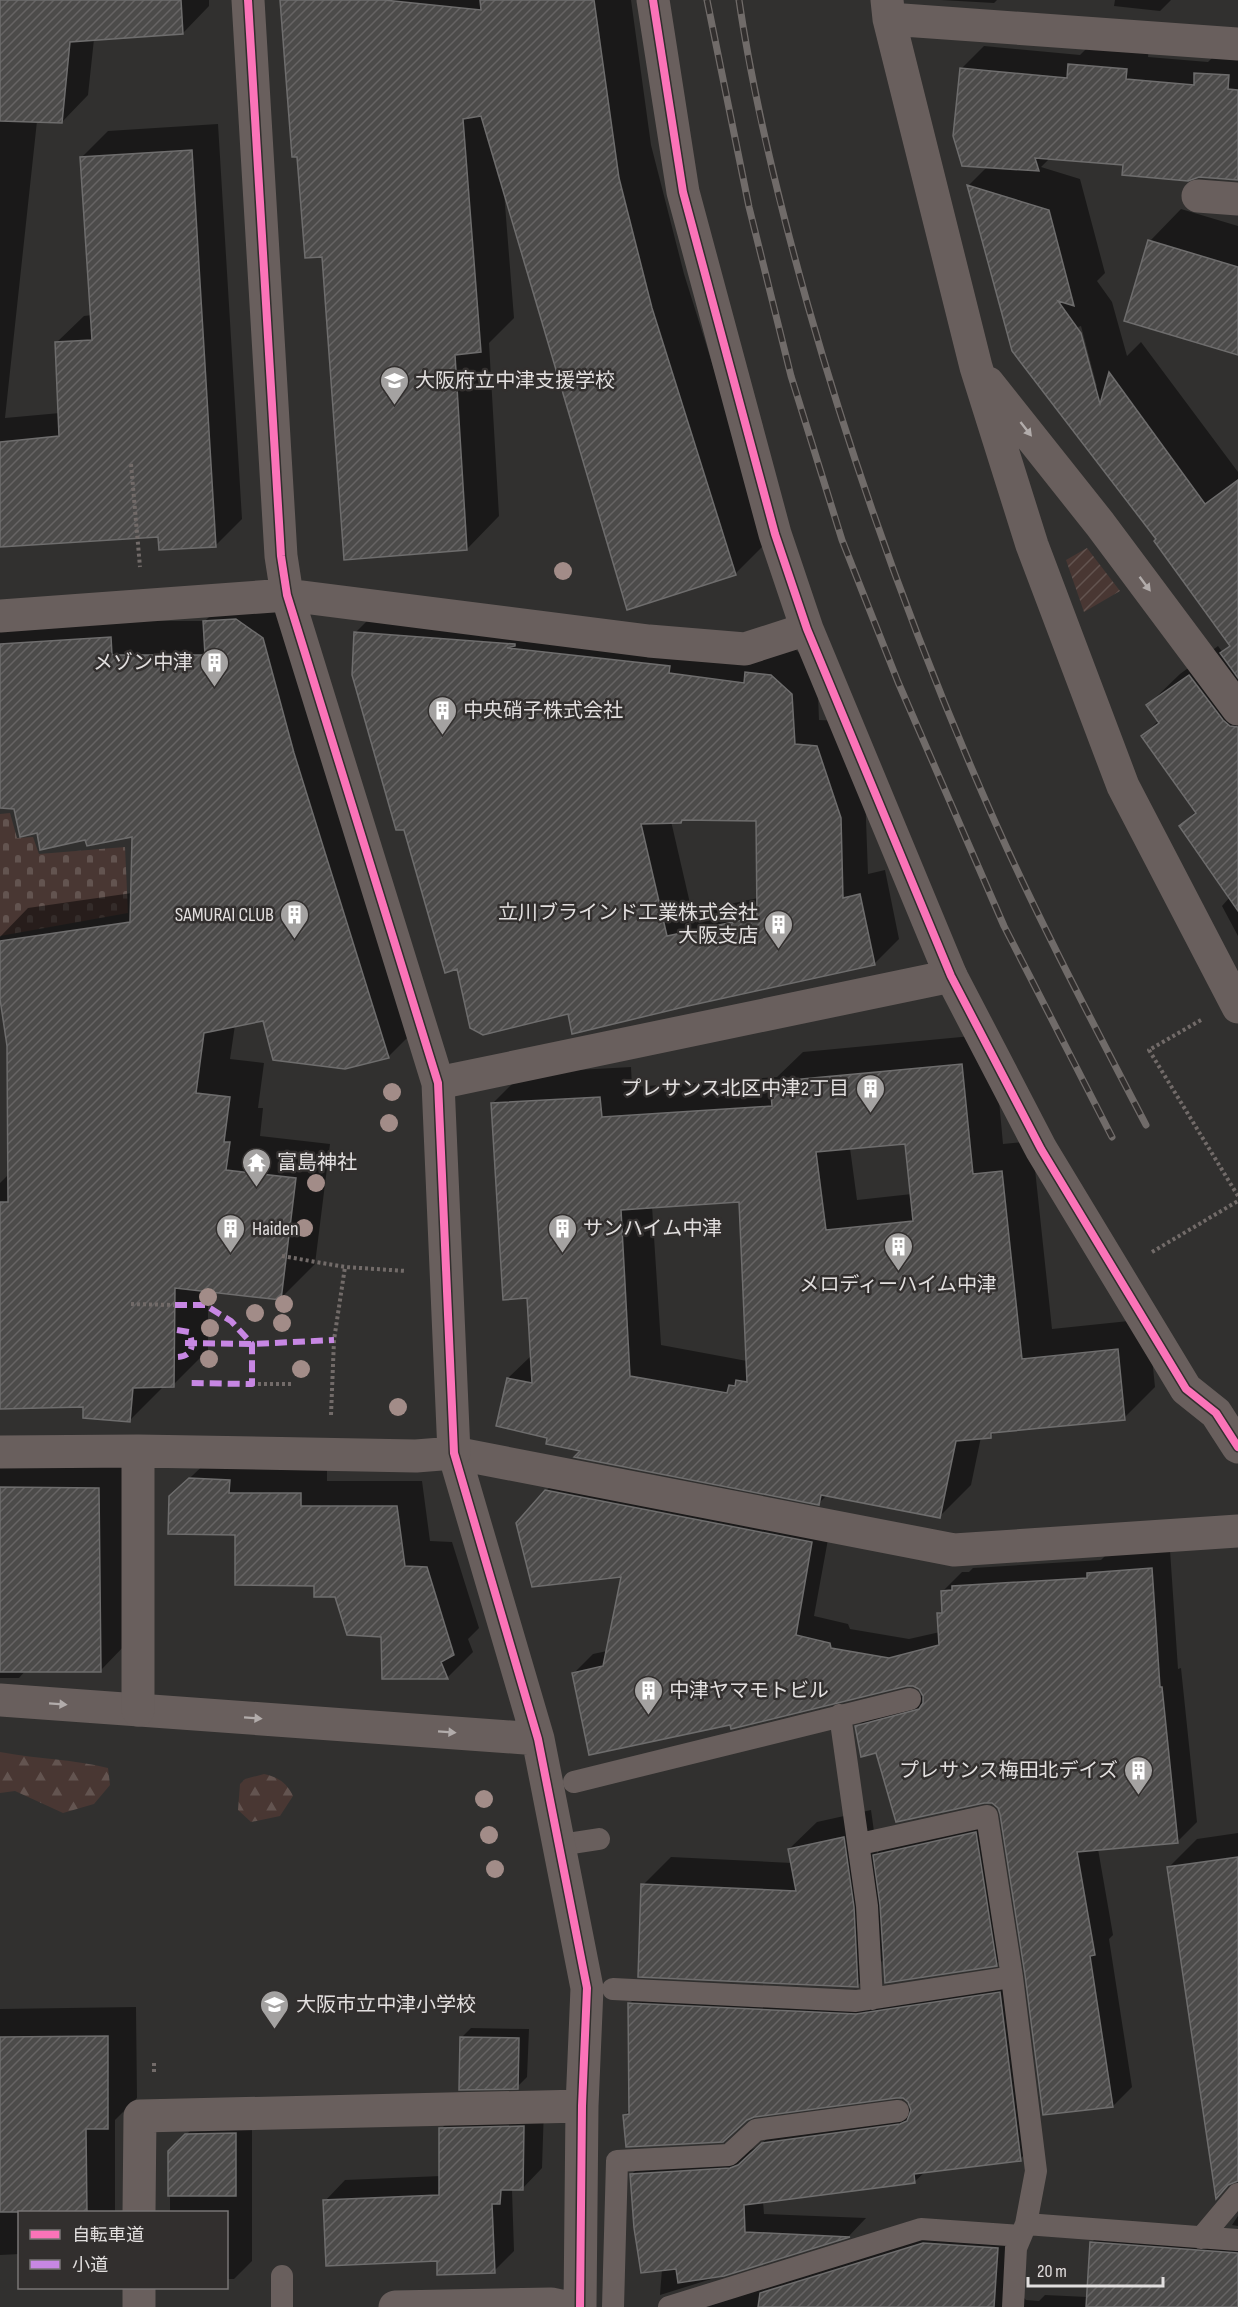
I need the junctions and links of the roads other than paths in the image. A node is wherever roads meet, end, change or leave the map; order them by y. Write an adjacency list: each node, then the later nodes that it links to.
1 (248, 0): 8 (street)
2 (652, 0): 10 (street)
3 (888, 10): 4 (street); 7 (street)
4 (1238, 45)
5 (1198, 196): 6 (street)
6 (1238, 199)
7 (976, 367): 11 (street, one-way to 11); 13 (street)
8 (287, 595): 9 (street); 10 (street); 14 (street)
9 (0, 615)
10 (807, 629): 12 (street)
11 (1234, 696)
12 (951, 976): 14 (street); 15 (street)
13 (1237, 1004)
14 (438, 1083): 18 (street)
15 (1238, 1447)
16 (138, 1451): 17 (street); 18 (street); 22 (street)
17 (0, 1452)
18 (454, 1453): 19 (street); 24 (street)
19 (1238, 1532)
20 (910, 1699): 23 (lane)
21 (0, 1701): 22 (street, one-way to 22)
22 (138, 1710): 24 (street, one-way to 24)
23 (840, 1715): 25 (lane); 27 (lane)
24 (538, 1739): 28 (street)
25 (574, 1782)
26 (599, 1839): 28 (lane)
27 (860, 1844): 29 (lane); 31 (lane)
28 (560, 1845): 32 (street)
29 (1012, 1977): 31 (lane); 36 (lane)
30 (613, 1989): 31 (lane)
31 (873, 1999)
32 (582, 2106): 35 (street); 45 (street)
33 (898, 2110): 46 (lane)
34 (1238, 2194): 37 (lane)
35 (139, 2211)
36 (1023, 2230): 37 (lane); 47 (lane); 48 (lane)
37 (1201, 2238): 38 (lane)
38 (1238, 2240)
39 (282, 2276): 42 (lane)
40 (139, 2289): 41 (street)
41 (139, 2307)
42 (282, 2307)
43 (395, 2307): 44 (street)
44 (565, 2307)
45 (580, 2307)
46 (613, 2307)
47 (669, 2307)
48 (1012, 2307)

